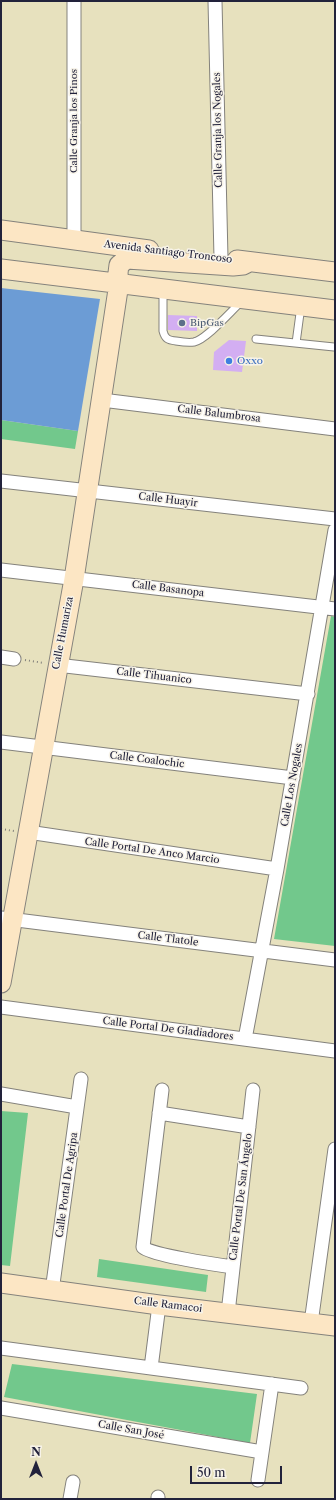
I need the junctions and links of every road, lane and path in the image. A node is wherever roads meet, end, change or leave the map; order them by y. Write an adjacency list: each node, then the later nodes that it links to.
1 (74, 1): 4 (street, Calle Granja los Pinos)
2 (215, 1): 5 (street, Calle Granja los Nogales)
3 (1, 230): 4 (street, Avenida Santiago Troncoso)
4 (74, 240): 5 (street, Avenida Santiago Troncoso)
5 (221, 258): 6 (street, Avenida Santiago Troncoso)
6 (249, 262): 8 (street, Avenida Santiago Troncoso); 9 (street, Calle Humariza)
7 (1, 269): 9 (street)
8 (335, 272)
9 (120, 283): 10 (street); 17 (street, Calle Humariza)
10 (163, 288): 11 (street); 11 (lane)
11 (244, 299): 12 (street)
12 (301, 306): 13 (street); 15 (lane)
13 (335, 310)
14 (256, 339): 15 (lane)
15 (296, 343): 16 (lane)
16 (334, 347)
17 (102, 400): 18 (street, Calle Balumbrosa); 20 (street, Calle Humariza)
18 (335, 429)
19 (1, 481): 20 (street, Calle Huayir)
20 (88, 490): 21 (street, Calle Huayir); 24 (street, Calle Humariza)
21 (335, 519)
22 (335, 530): 25 (street, Calle Los Nogales)
23 (1, 570): 24 (street, Calle Basanopa)
24 (74, 579): 25 (street, Calle Basanopa); 27 (street, Calle Humariza)
25 (329, 608): 28 (street, Calle Los Nogales)
26 (7, 658): 27 (path)
27 (57, 665): 28 (street, Calle Tihuanico); 30 (street, Calle Humariza)
28 (308, 694): 31 (street, Calle Los Nogales)
29 (1, 742): 30 (street, Calle Coalochic)
30 (43, 748): 31 (street, Calle Coalochic); 32 (street, Calle Humariza)
31 (293, 778): 33 (street, Calle Los Nogales)
32 (28, 832): 33 (street, Calle Portal De Anco Marcio); 34 (street, Calle Humariza)
33 (277, 869): 35 (street, Calle Los Nogales)
34 (7, 919): 35 (street, Calle Tlatole); 37 (street, Calle Humariza)
35 (261, 951): 36 (street, Calle Tlatole); 39 (street, Calle Los Nogales)
36 (335, 960)
37 (1, 982)
38 (1, 1007): 39 (street, Calle Portal De Gladiadores)
39 (245, 1039): 40 (street, Calle Portal De Gladiadores)
40 (335, 1051)
41 (81, 1079): 45 (street, Calle Portal De Agripa)
42 (162, 1090): 46 (street, Calle Portal De San Ángelo)
43 (253, 1090): 47 (street, Calle Portal De San Ángelo)
44 (1, 1094): 45 (street)
45 (77, 1106): 51 (street, Calle Portal De Agripa)
46 (159, 1113): 47 (street, Calle Portal De San Ángelo); 49 (street, Calle Portal De San Ángelo)
47 (249, 1127): 49 (street, Calle Portal De San Ángelo)
48 (335, 1149): 54 (street)
49 (233, 1267): 53 (street, Calle Portal De San Ángelo)
50 (1, 1283): 51 (street, Calle Ramacoi)
51 (52, 1291): 52 (street, Calle Ramacoi)
52 (159, 1304): 53 (street, Calle Ramacoi); 57 (street)
53 (228, 1313): 54 (street, Calle Ramacoi)
54 (311, 1323): 55 (street, Calle Ramacoi)
55 (335, 1326)
56 (2, 1352): 57 (street)
57 (151, 1368): 58 (street)
58 (272, 1384): 59 (street); 61 (street)
59 (301, 1388)
60 (1, 1408): 61 (street, Calle San José)
61 (262, 1452): 62 (street)
62 (258, 1480)
63 (73, 1482): 64 (street)
64 (70, 1499)

